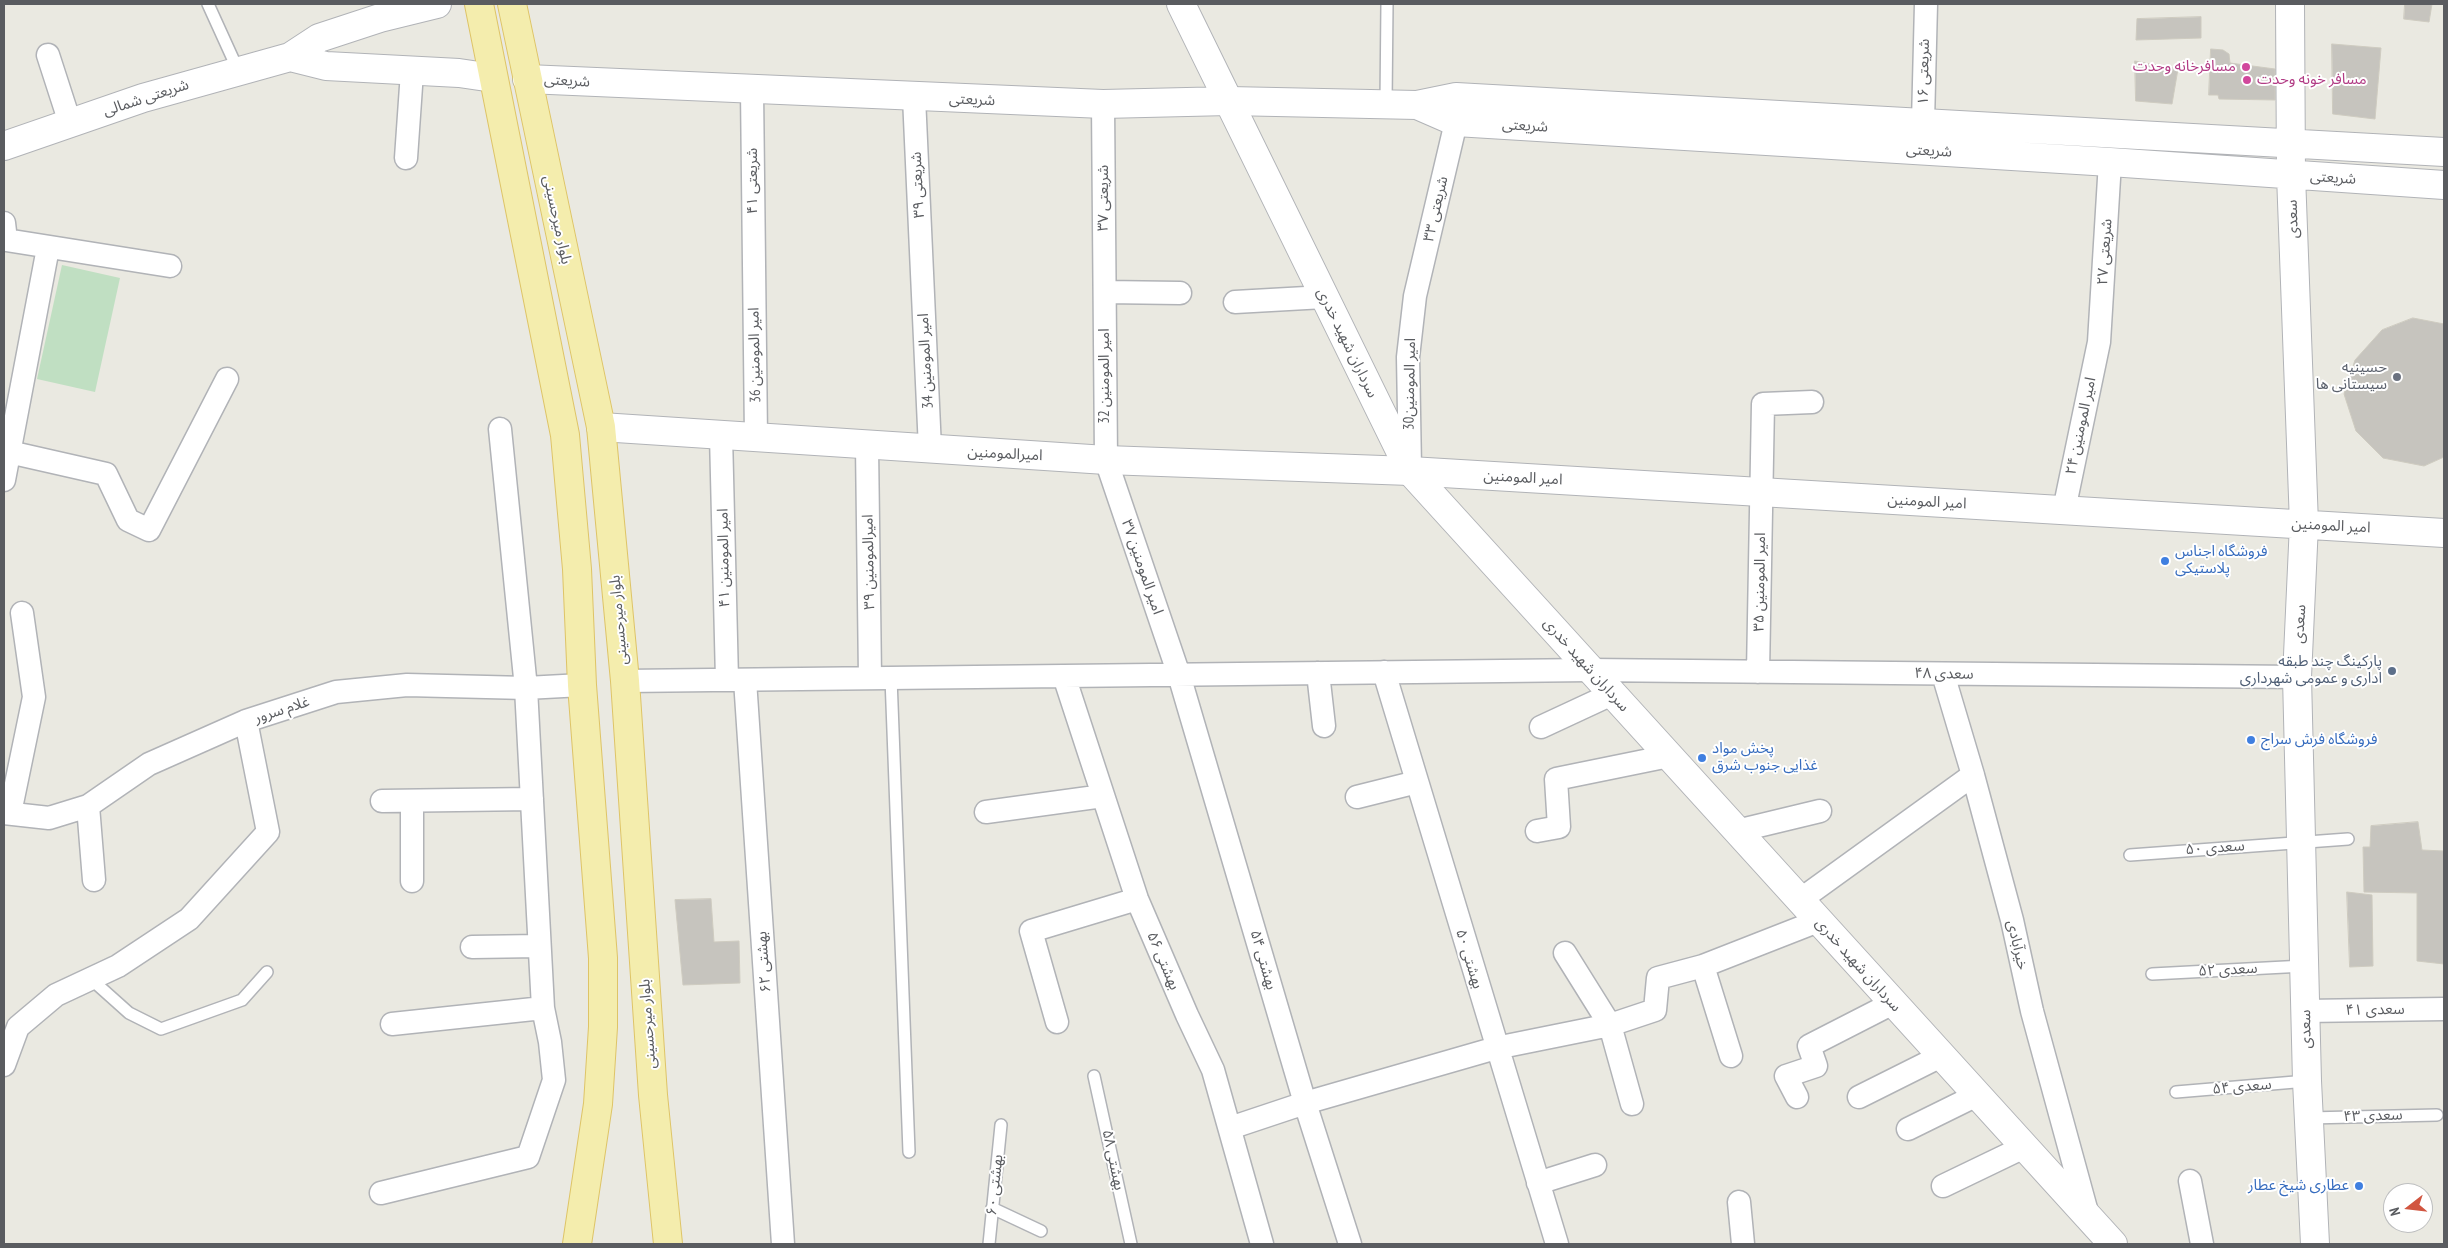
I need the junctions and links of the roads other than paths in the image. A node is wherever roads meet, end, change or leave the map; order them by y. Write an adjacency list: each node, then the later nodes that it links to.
1 (208, 4): 11 (lane)
2 (437, 4): 10 (main road, شریعتی شمالی)
3 (479, 4): 13 (main road)
4 (512, 4): 14 (main road, بلوار میرحسینی)
5 (1181, 4): 17 (main road, سرداران شهید خدری)
6 (1387, 4): 18 (lane)
7 (2290, 4): 24 (main road, سعدی)
8 (1926, 13): 22 (street, شریعتی ۱۶)
9 (48, 54): 23 (street)
10 (290, 57): 11 (main road, شریعتی شمالی); 12 (main road, شریعتی شمالی)
11 (238, 70): 23 (main road, شریعتی شمالی)
12 (412, 72): 13 (main road, شریعتی شمالی); 27 (street)
13 (493, 78): 70 (main road)
14 (527, 79): 15 (main road, شریعتی); 44 (main road, بلوار میرحسینی)
15 (752, 90): 16 (main road, شریعتی); 34 (street, شریعتی ۴۱)
16 (914, 97): 19 (main road, شریعتی); 35 (street, شریعتی ۳۹)
17 (1229, 101): 18 (main road, شریعتی); 19 (main road, شریعتی); 39 (main road, سرداران شهید خدری)
18 (1386, 103): 20 (main road, شریعتی)
19 (1103, 104): 36 (street, شریعتی ۳۷)
20 (1417, 106): 21 (main road, شریعتی); 22 (main road, شریعتی)
21 (1456, 122): 28 (main road, شریعتی); 38 (street, شریعتی ۳۳)
22 (1923, 122): 24 (main road, شریعتی)
23 (70, 123): 25 (main road, شریعتی شمالی)
24 (2291, 142): 26 (main road, شریعتی); 29 (main road, سعدی)
25 (4, 146)
26 (2444, 152)
27 (406, 158)
28 (2110, 162): 29 (main road, شریعتی); 41 (street, شریعتی ۲۷)
29 (2291, 175): 30 (main road, شریعتی); 56 (main road, سعدی)
30 (2444, 185)
31 (4, 223): 32 (street)
32 (48, 248): 33 (street); 50 (street)
33 (170, 266)
34 (754, 272): 47 (street, امیر المومنین 36)
35 (922, 273): 49 (street, امیر المومنین 34)
36 (1105, 292): 37 (street); 51 (street, امیر المومنین 32)
37 (1180, 293)
38 (1415, 296): 52 (street, امیر المومنین30)
39 (1324, 297): 40 (street); 52 (main road, سرداران شهید خدری)
40 (1235, 302)
41 (2099, 342): 55 (street, امیر المومنین ۲۴)
42 (227, 379): 50 (street)
43 (1812, 402): 54 (street, امیر المومنین ۳۵)
44 (601, 427): 46 (main road, امیرالمومنین); 69 (main road, بلوار میرحسینی)
45 (500, 429): 71 (street)
46 (721, 435): 47 (main road, امیرالمومنین); 68 (street, امیر المومنین ۴۱)
47 (756, 438): 48 (main road, امیرالمومنین)
48 (867, 446): 49 (main road, امیرالمومنین); 67 (street, امیرالمومنین ۳۹)
49 (930, 449): 51 (main road, امیرالمومنین)
50 (9, 452): 53 (street)
51 (1106, 460): 52 (main road, امیرالمومنین); 64 (street, امیر المومنین ۳۷)
52 (1410, 471): 54 (main road, امیر المومنین); 59 (main road, سرداران شهید خدری)
53 (4, 480)
54 (1762, 492): 55 (main road, امیر المومنین); 61 (street, امیر المومنین ۳۵)
55 (2064, 510): 56 (main road, امیر المومنین)
56 (2304, 524): 57 (main road, امیر المومنین); 66 (main road, سعدی)
57 (2444, 533)
58 (22, 613): 87 (street)
59 (1590, 670): 60 (street, سعدی ۴۸); 61 (street, سعدی ۴۸); 72 (main road, سرداران شهید خدری)
60 (1384, 672): 62 (street, سعدی ۴۸); 78 (street, بهشتی ۵۰)
61 (1758, 672): 63 (street, سعدی ۴۸)
62 (1318, 673): 64 (street, سعدی ۴۸); 74 (street)
63 (1943, 674): 66 (street, سعدی ۴۸); 77 (street, خیرآبادی)
64 (1179, 675): 65 (street, سعدی ۴۸); 123 (street, بهشتی ۵۴)
65 (1064, 676): 67 (street, سعدی ۴۸); 79 (street, بهشتی ۵۶)
66 (2297, 677): 91 (main road, سعدی)
67 (881, 678): 68 (street, سعدی ۴۸); 131 (lane)
68 (736, 680): 69 (street, سعدی ۴۸); 143 (street, بهشتی ۶۲)
69 (625, 681): 142 (main road, بلوار میرحسینی)
70 (582, 685): 71 (street, غلام سرور); 141 (main road)
71 (526, 688): 73 (street, غلام سرور); 81 (street)
72 (1612, 694): 75 (street); 76 (main road, سرداران شهید خدری)
73 (246, 721): 84 (street, غلام سرور); 105 (street)
74 (1324, 726)
75 (1541, 727)
76 (1669, 756): 88 (street); 89 (main road, سرداران شهید خدری)
77 (1973, 776): 96 (street); 139 (street, خیرآبادی)
78 (1416, 782): 80 (street); 113 (street, بهشتی ۵۰)
79 (1103, 796): 86 (street); 95 (street, بهشتی ۵۶)
80 (1357, 797)
81 (532, 799): 83 (street); 98 (street)
82 (382, 801): 83 (street)
83 (412, 801): 94 (street)
84 (88, 806): 87 (street, غلام سرور); 93 (street)
85 (1820, 811): 89 (street)
86 (986, 812)
87 (7, 813)
88 (1537, 831)
89 (1737, 831): 96 (main road, سرداران شهید خدری)
90 (2348, 839): 91 (lane, سعدی ۵۰)
91 (2301, 842): 92 (lane, سعدی ۵۰); 102 (main road, سعدی)
92 (2130, 855)
93 (94, 880)
94 (412, 881)
95 (1137, 899): 110 (street); 128 (street, بهشتی ۵۶)
96 (1800, 900): 97 (main road, سرداران شهید خدری)
97 (1818, 921): 101 (street); 106 (main road, سرداران شهید خدری)
98 (540, 946): 99 (street); 107 (street)
99 (472, 947)
100 (1565, 953): 112 (street)
101 (1703, 966): 112 (street); 114 (street)
102 (2304, 966): 104 (lane, سعدی ۵۲); 109 (main road, سعدی)
103 (267, 972): 105 (lane)
104 (2152, 974)
105 (91, 979): 116 (street)
106 (1893, 1003): 115 (main road, سرداران شهید خدری); 121 (street)
107 (543, 1008): 111 (street); 136 (street)
108 (2444, 1009): 109 (street, سعدی ۴۱)
109 (2305, 1011): 118 (main road, سعدی)
110 (1057, 1022)
111 (392, 1024)
112 (1610, 1025): 113 (street); 124 (street)
113 (1496, 1048): 123 (street); 134 (street, بهشتی ۵۰)
114 (1731, 1056)
115 (1941, 1056): 120 (main road, سرداران شهید خدری); 122 (street)
116 (4, 1065)
117 (1094, 1076): 145 (lane, بهشتی ۵۸)
118 (2307, 1081): 119 (lane, سعدی ۵۴); 126 (main road, سعدی)
119 (2176, 1092)
120 (1977, 1095): 129 (street); 130 (main road, سرداران شهید خدری)
121 (1796, 1097)
122 (1859, 1097)
123 (1305, 1102): 128 (street); 147 (street, بهشتی ۵۴)
124 (1632, 1104)
125 (2437, 1115): 126 (lane, سعدی ۴۳)
126 (2309, 1118): 152 (main road, سعدی)
127 (1001, 1125): 138 (lane, بهشتی ۶۰)
128 (1230, 1128): 146 (street, بهشتی ۵۶)
129 (1908, 1129)
130 (2024, 1147): 135 (street); 139 (main road, سرداران شهید خدری)
131 (909, 1152)
132 (1595, 1165): 134 (street)
133 (2190, 1181): 151 (street)
134 (1538, 1183): 148 (street, بهشتی ۵۰)
135 (1943, 1186)
136 (381, 1193)
137 (1739, 1202): 149 (street)
138 (992, 1208): 140 (lane); 144 (lane, بهشتی ۶۰)
139 (2088, 1217): 150 (main road, سرداران شهید خدری)
140 (1041, 1231)
141 (577, 1244)
142 (668, 1244)
143 (783, 1244)
144 (989, 1244)
145 (1131, 1244)
146 (1262, 1244)
147 (1350, 1244)
148 (1557, 1244)
149 (1743, 1244)
150 (2113, 1244)
151 (2202, 1244)
152 (2315, 1244)

